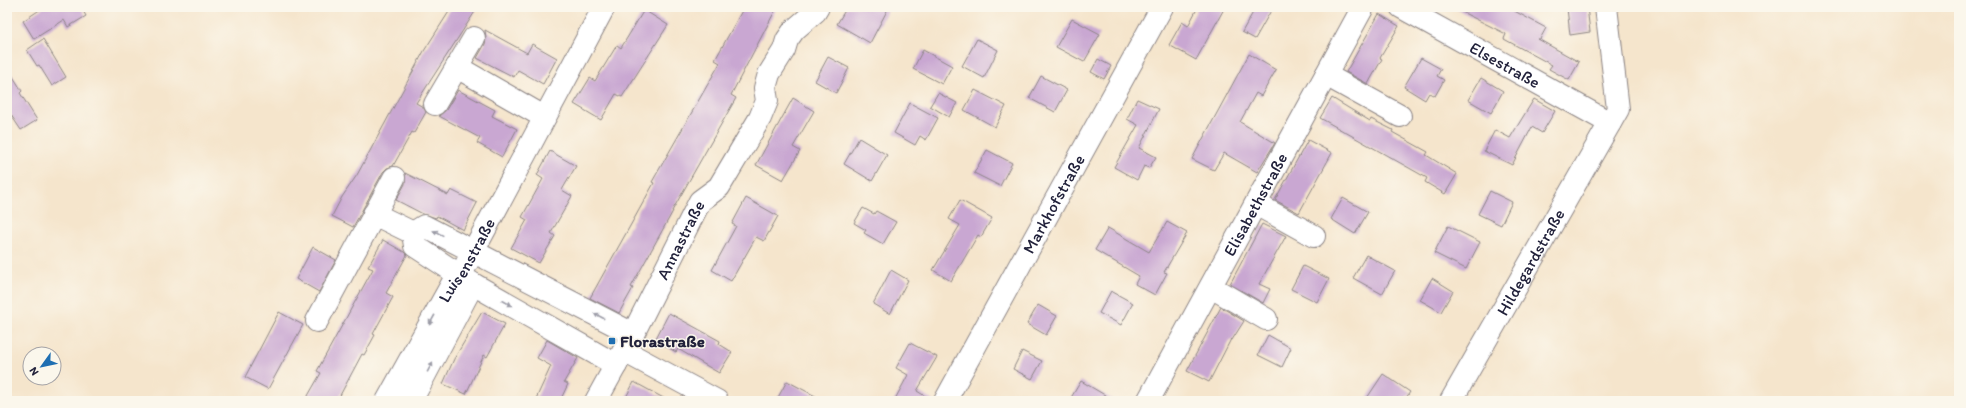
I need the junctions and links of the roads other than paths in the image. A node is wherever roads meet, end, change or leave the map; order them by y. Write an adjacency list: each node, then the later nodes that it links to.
1 (604, 7): 12 (street, Luisenstraße)
2 (818, 7): 24 (street, Annastraße)
3 (1162, 7): 29 (street, Markhofstraße)
4 (1363, 7): 9 (street, Elisabethstraße)
5 (1401, 7): 13 (street, Elsestraße)
6 (1606, 7): 13 (street, Hildegardstraße)
7 (474, 38): 8 (street)
8 (457, 67): 10 (street); 12 (street)
9 (1326, 75): 11 (street); 15 (street, Elisabethstraße)
10 (435, 104)
11 (1400, 116)
12 (544, 117): 19 (street, Luisenstraße)
13 (1610, 123): 31 (street, Hildegardstraße)
14 (394, 178): 16 (street)
15 (1256, 204): 18 (street); 21 (street, Elisabethstraße)
16 (374, 214): 17 (street); 23 (street)
17 (413, 233): 19 (street, one-way to 17); 20 (street)
18 (1314, 236)
19 (473, 250): 20 (street, Luisenstraße); 24 (street, one-way to 19)
20 (467, 280): 24 (street, one-way to 24); 25 (street, Luisenstraße, one-way to 25); 26 (street, Luisenstraße, one-way to 20)
21 (1211, 287): 22 (street); 30 (street, Elisabethstraße)
22 (1266, 319)
23 (317, 321)
24 (624, 350): 27 (street, Annastraße); 28 (street)
25 (387, 401)
26 (411, 401)
27 (596, 401)
28 (716, 401)
29 (946, 401)
30 (1148, 401)
31 (1451, 401)

